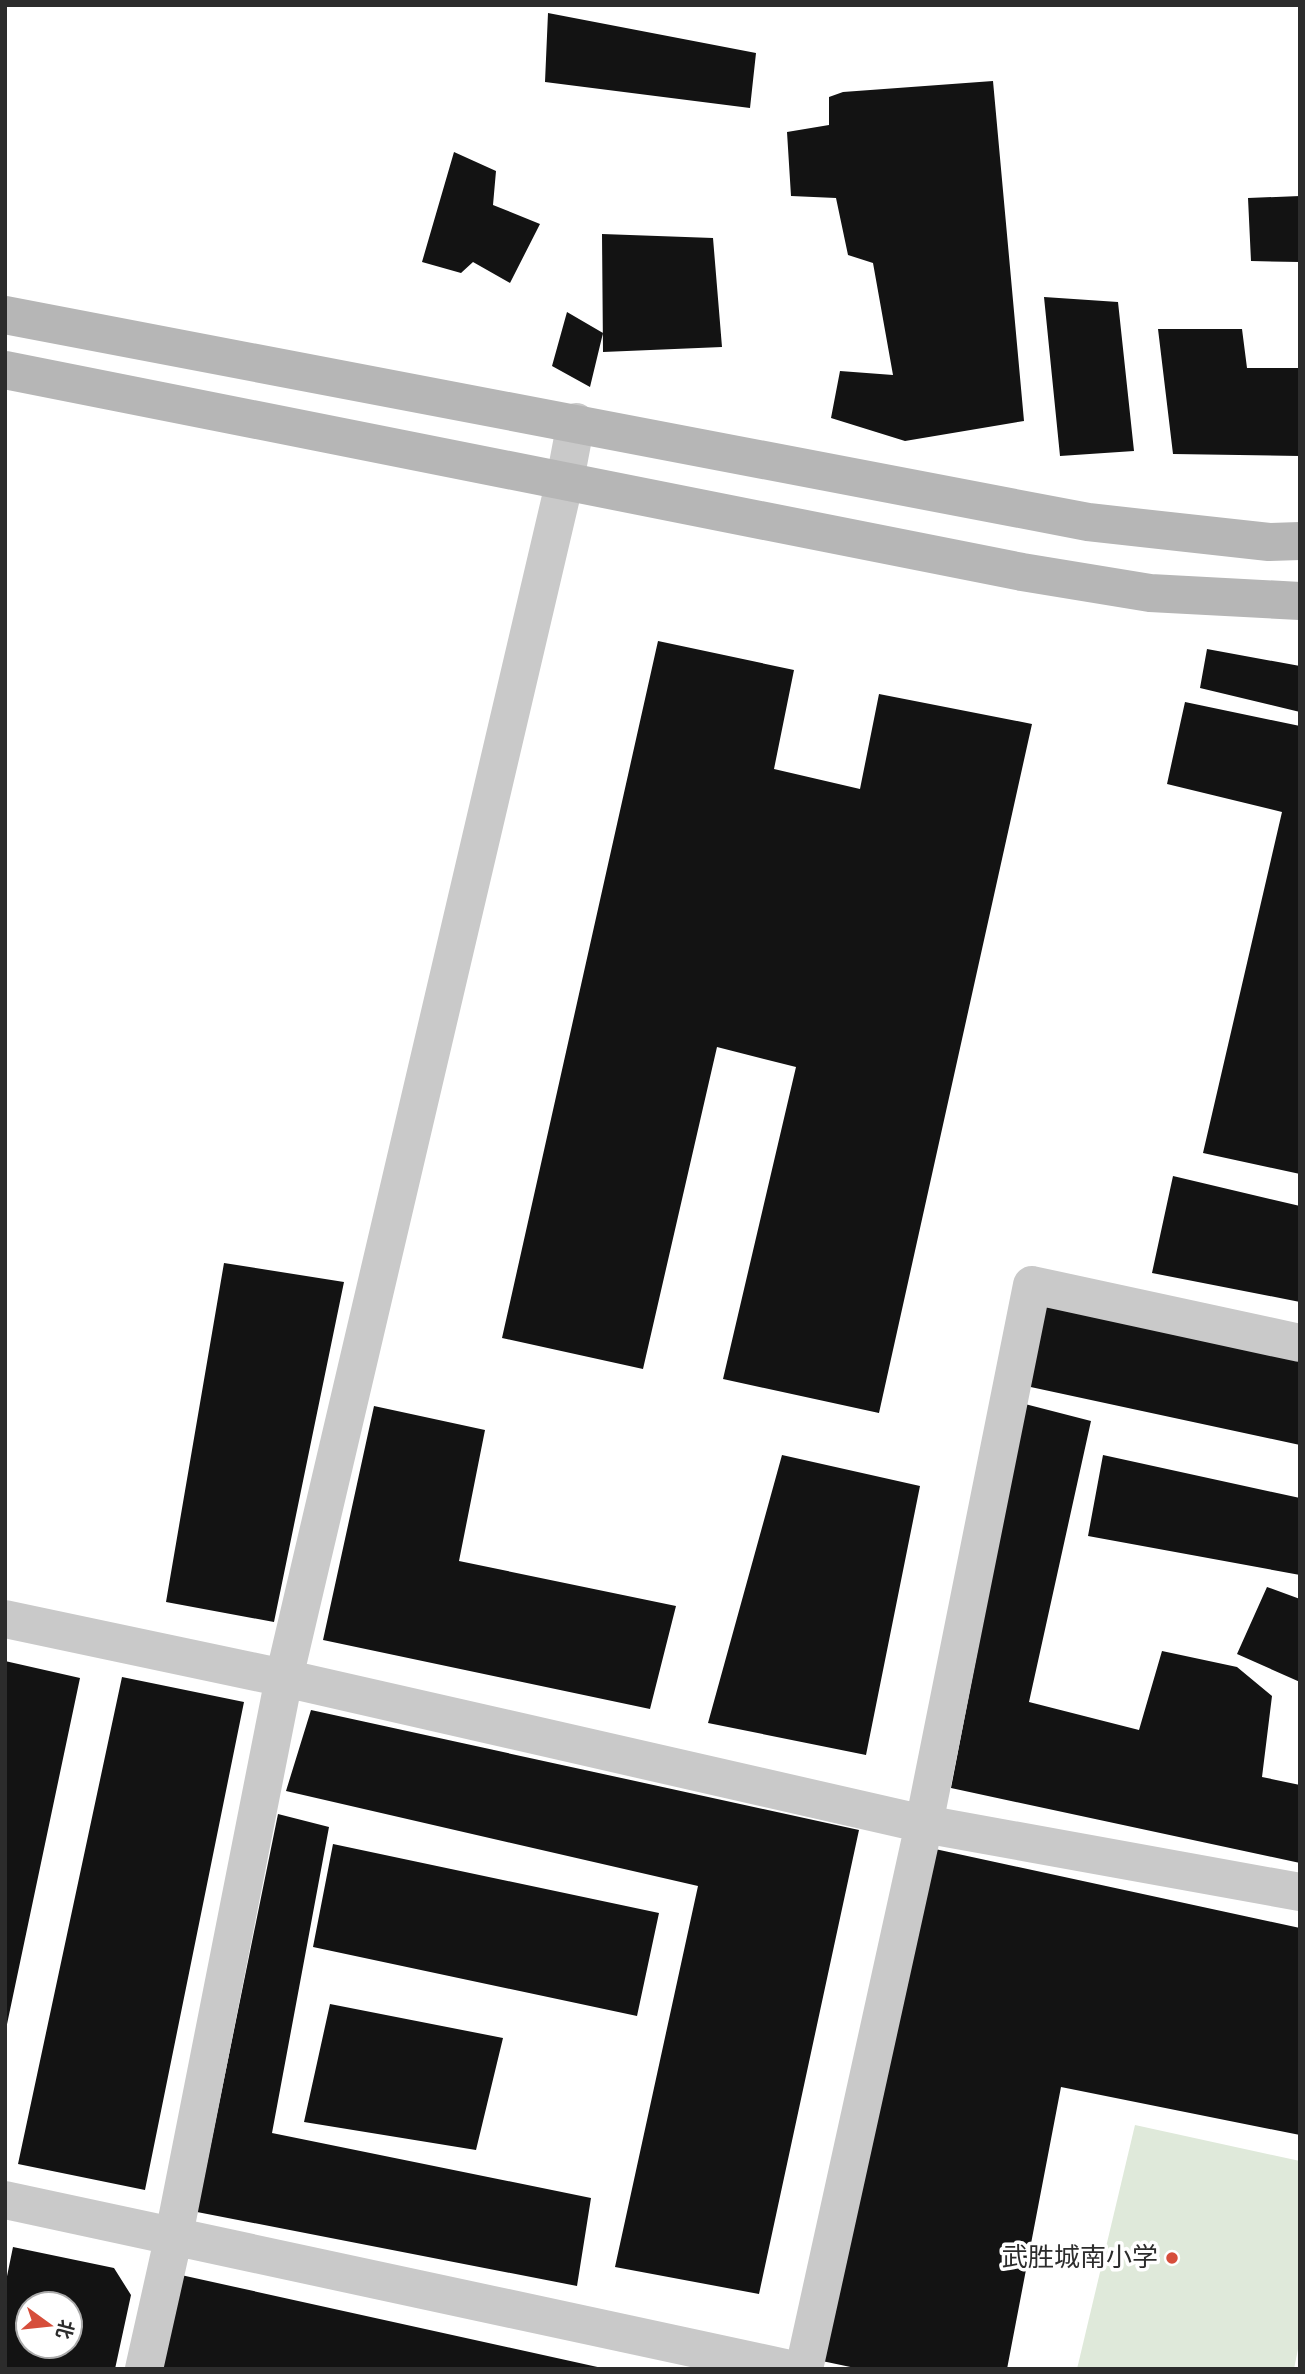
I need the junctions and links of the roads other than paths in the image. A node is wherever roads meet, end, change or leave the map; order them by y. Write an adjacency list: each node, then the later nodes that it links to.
1 (5, 315): 3 (main road)
2 (5, 370): 4 (main road)
3 (576, 422): 4 (street); 5 (main road)
4 (565, 480): 6 (main road); 9 (street)
5 (1300, 541)
6 (1300, 601)
7 (1300, 1343): 10 (street)
8 (5, 1619): 9 (street)
9 (284, 1678): 10 (street); 13 (street)
10 (924, 1824): 11 (street); 16 (street)
11 (1300, 1892)
12 (5, 2200): 13 (street)
13 (174, 2235): 14 (street); 15 (street)
14 (144, 2369)
15 (790, 2369)
16 (804, 2369)

